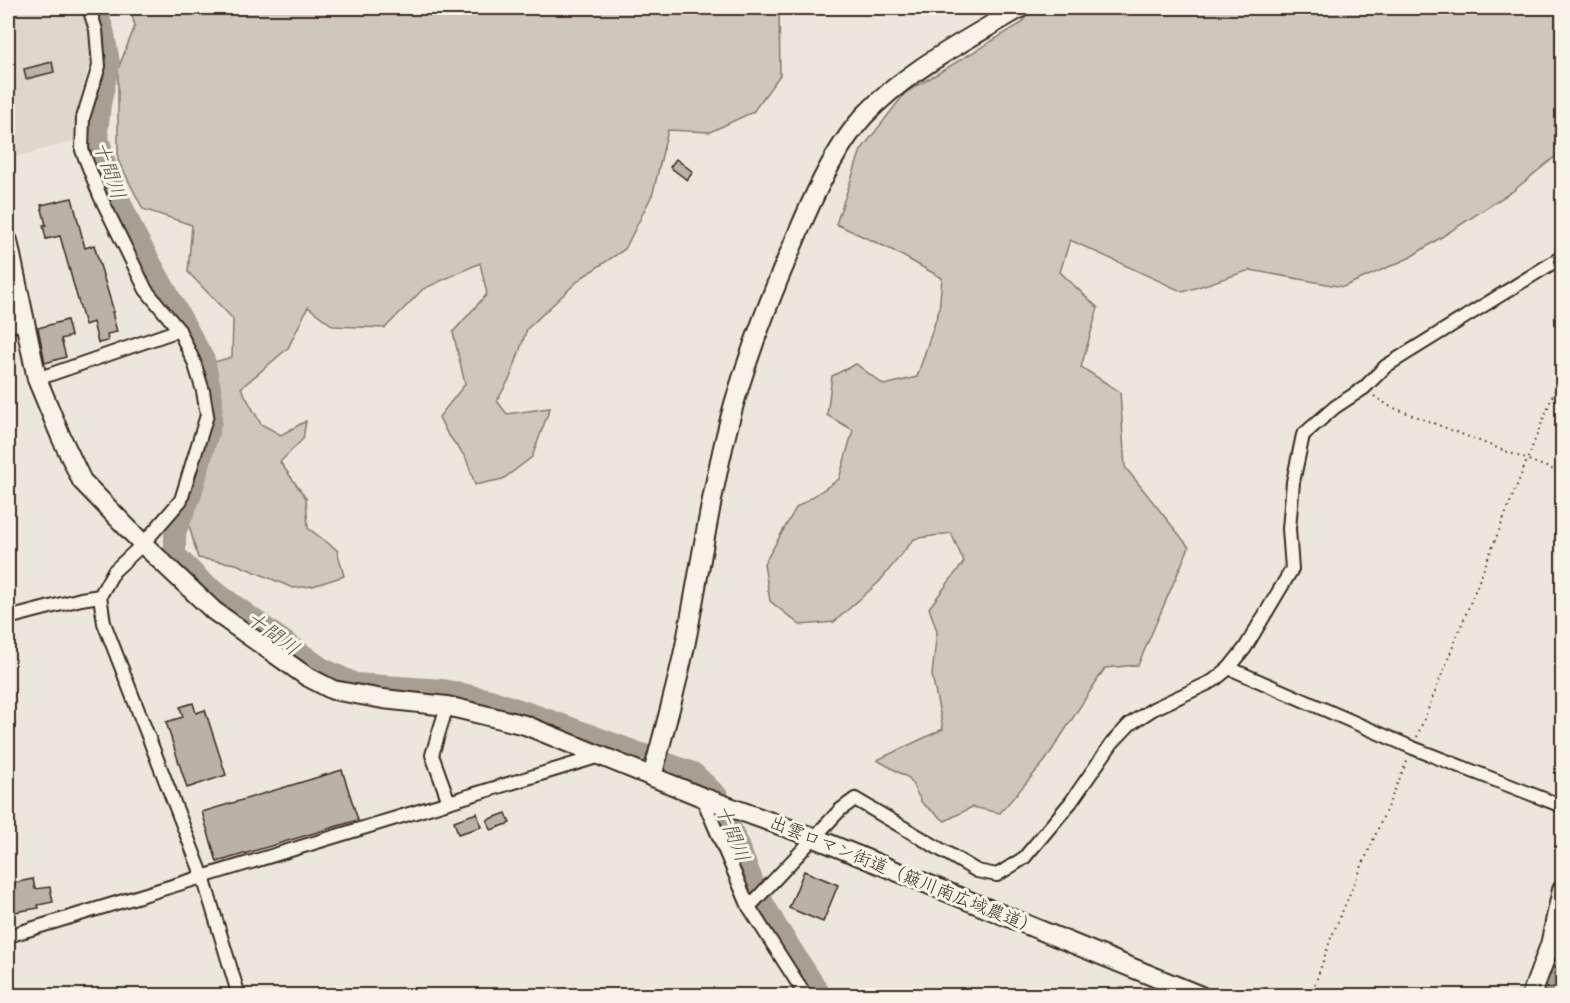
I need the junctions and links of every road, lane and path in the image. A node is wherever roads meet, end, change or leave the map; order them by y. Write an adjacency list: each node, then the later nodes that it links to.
1 (89, 8): 6 (street)
2 (1020, 8): 19 (street)
3 (8, 241): 5 (street, 出雲ロマン街道（簸川南広域農道）)
4 (1563, 257): 9 (street)
5 (16, 324): 8 (street, 出雲ロマン街道（簸川南広域農道）)
6 (179, 330): 8 (street); 12 (street)
7 (1563, 372): 10 (path)
8 (37, 379): 12 (street, 出雲ロマン街道（簸川南広域農道）)
9 (1364, 388): 10 (path); 15 (street)
10 (1527, 461): 11 (path); 17 (path)
11 (1563, 473)
12 (143, 544): 13 (street); 16 (street, 出雲ロマン街道（簸川南広域農道）)
13 (100, 596): 14 (street); 24 (street)
14 (8, 618)
15 (1229, 668): 17 (street); 23 (street)
16 (447, 706): 18 (street, 出雲ロマン街道（簸川南広域農道）); 21 (street)
17 (1413, 748): 22 (street); 31 (path)
18 (602, 755): 19 (street, 出雲ロマン街道（簸川南広域農道）); 21 (street)
19 (652, 777): 20 (street, 出雲ロマン街道（簸川南広域農道）)
20 (702, 796): 23 (street, 出雲ロマン街道（簸川南広域農道）); 26 (street)
21 (449, 802): 24 (street)
22 (1563, 806)
23 (815, 838): 26 (street); 30 (street, 出雲ロマン街道（簸川南広域農道）)
24 (203, 878): 27 (street); 28 (street)
25 (1563, 890): 32 (street)
26 (749, 907): 29 (street)
27 (8, 936)
28 (239, 996)
29 (806, 996)
30 (1201, 996)
31 (1311, 996)
32 (1531, 996)

